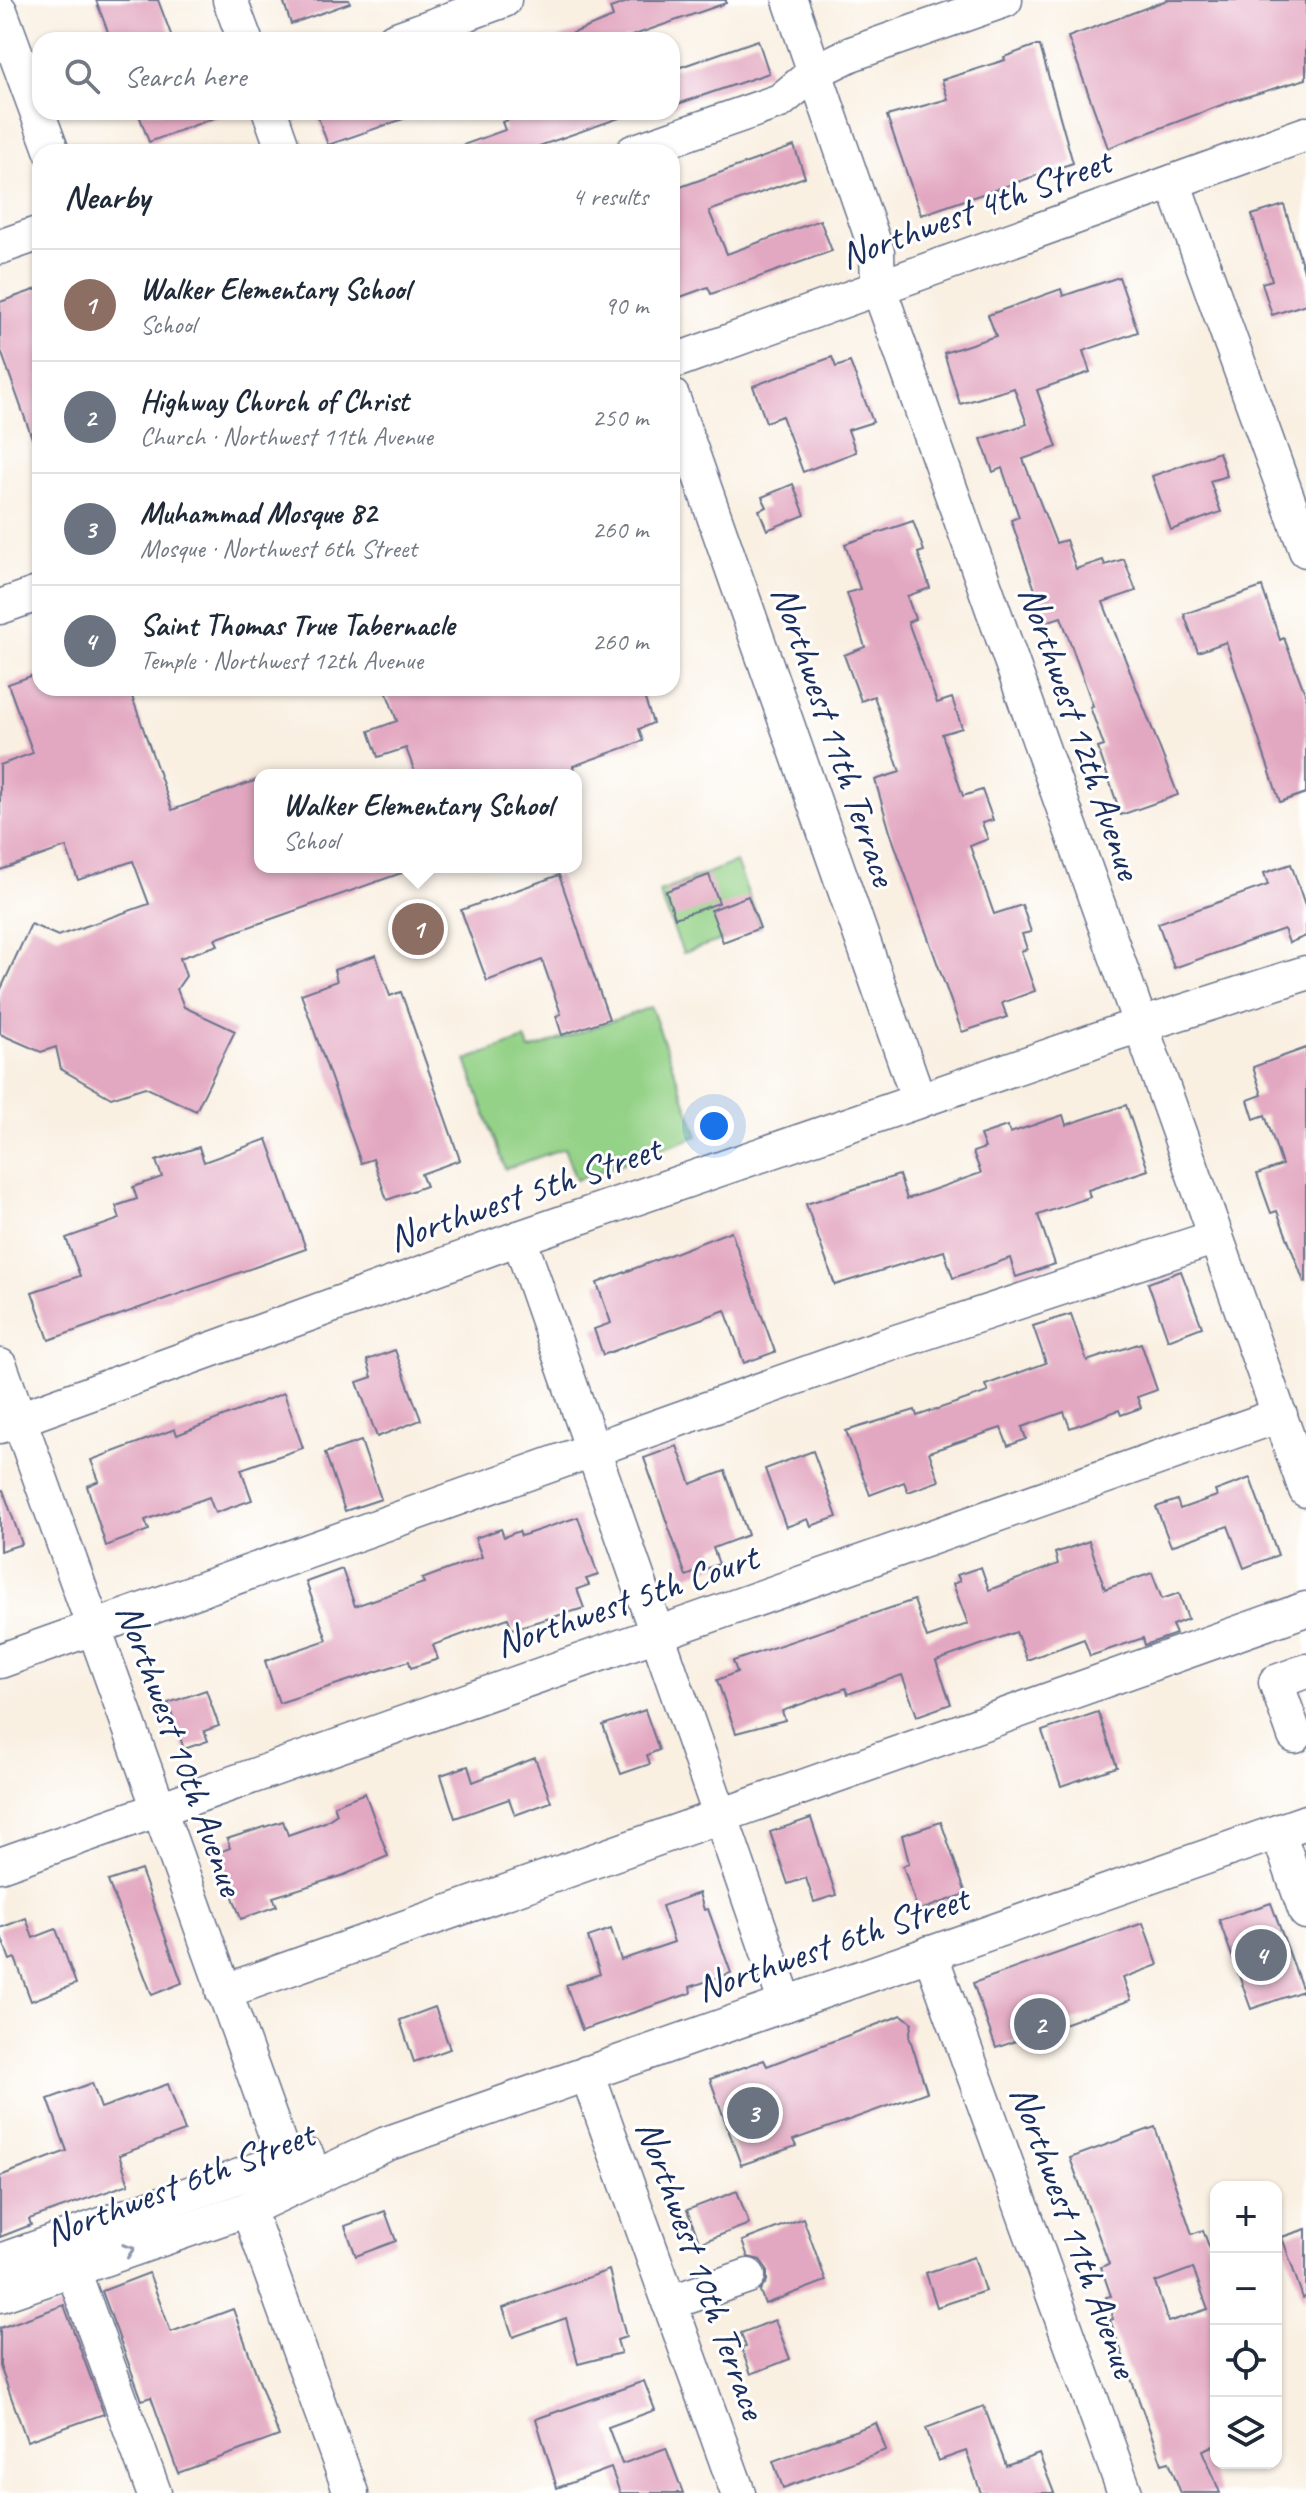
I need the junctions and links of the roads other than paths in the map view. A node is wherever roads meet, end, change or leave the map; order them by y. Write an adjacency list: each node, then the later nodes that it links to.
1 (230, 0): 6 (street)
2 (504, 0): 7 (street)
3 (790, 0): 8 (street, Northwest 12th Avenue)
4 (1005, 0): 8 (street)
5 (0, 11): 9 (street)
6 (242, 32)
7 (416, 32)
8 (816, 71): 15 (street); 19 (street, Northwest 12th Avenue)
9 (32, 98)
10 (40, 120): 13 (street)
11 (273, 120): 14 (street)
12 (1306, 134): 16 (street, Northwest 4th Street)
13 (49, 144)
14 (281, 144)
15 (656, 144)
16 (1173, 182): 19 (street, Northwest 4th Street); 22 (street)
17 (32, 236): 18 (street)
18 (0, 247)
19 (878, 286): 20 (street, Northwest 4th Street); 26 (street, Northwest 12th Avenue)
20 (680, 359)
21 (680, 419): 27 (street, Northwest 11th Terrace)
22 (1306, 550)
23 (32, 596): 24 (street)
24 (0, 607)
25 (1306, 973): 26 (street, Northwest 5th Street)
26 (1140, 1026): 27 (street, Northwest 5th Street); 28 (street, Northwest 12th Avenue)
27 (919, 1101): 29 (street, Northwest 5th Street)
28 (1216, 1237): 31 (street, Northwest 12th Avenue); 33 (street)
29 (519, 1238): 32 (street, Northwest 5th Street); 33 (street)
30 (0, 1366): 32 (street, Northwest 10th Avenue)
31 (1280, 1415): 34 (street, Northwest 12th Avenue); 37 (street, Northwest 5th Court)
32 (10, 1423): 36 (street, Northwest 10th Avenue)
33 (594, 1452): 36 (street); 37 (street)
34 (1306, 1490)
35 (1306, 1609): 42 (street)
36 (93, 1628): 38 (street); 41 (street, Northwest 10th Avenue)
37 (657, 1633): 41 (street, Northwest 5th Court); 42 (street)
38 (0, 1661)
39 (1306, 1671): 40 (street)
40 (1295, 1736)
41 (156, 1809): 44 (street, Northwest 5th Court); 47 (street, Northwest 10th Avenue)
42 (719, 1816): 47 (street); 48 (street)
43 (1292, 1827): 45 (street); 46 (street, Northwest 6th Street)
44 (0, 1865)
45 (1306, 1912)
46 (930, 1953): 48 (street, Northwest 6th Street); 61 (street, Northwest 11th Avenue)
47 (223, 1992): 51 (street, Northwest 10th Avenue)
48 (786, 2004): 49 (street, Northwest 6th Street)
49 (587, 2073): 50 (street, Northwest 6th Street); 57 (street, Northwest 10th Terrace)
50 (386, 2144): 51 (street, Northwest 6th Street); 52 (street, Northwest 6th Street)
51 (285, 2160): 53 (street, Northwest 6th Street)
52 (248, 2209): 54 (street, Northwest 6th Street, one-way to 52); 59 (street)
53 (0, 2261)
54 (73, 2270): 56 (street, Northwest 6th Street); 58 (street)
55 (748, 2276): 57 (street)
56 (0, 2295)
57 (669, 2303): 60 (street, Northwest 10th Terrace)
58 (154, 2493)
59 (351, 2493)
60 (738, 2493)
61 (1125, 2493)

